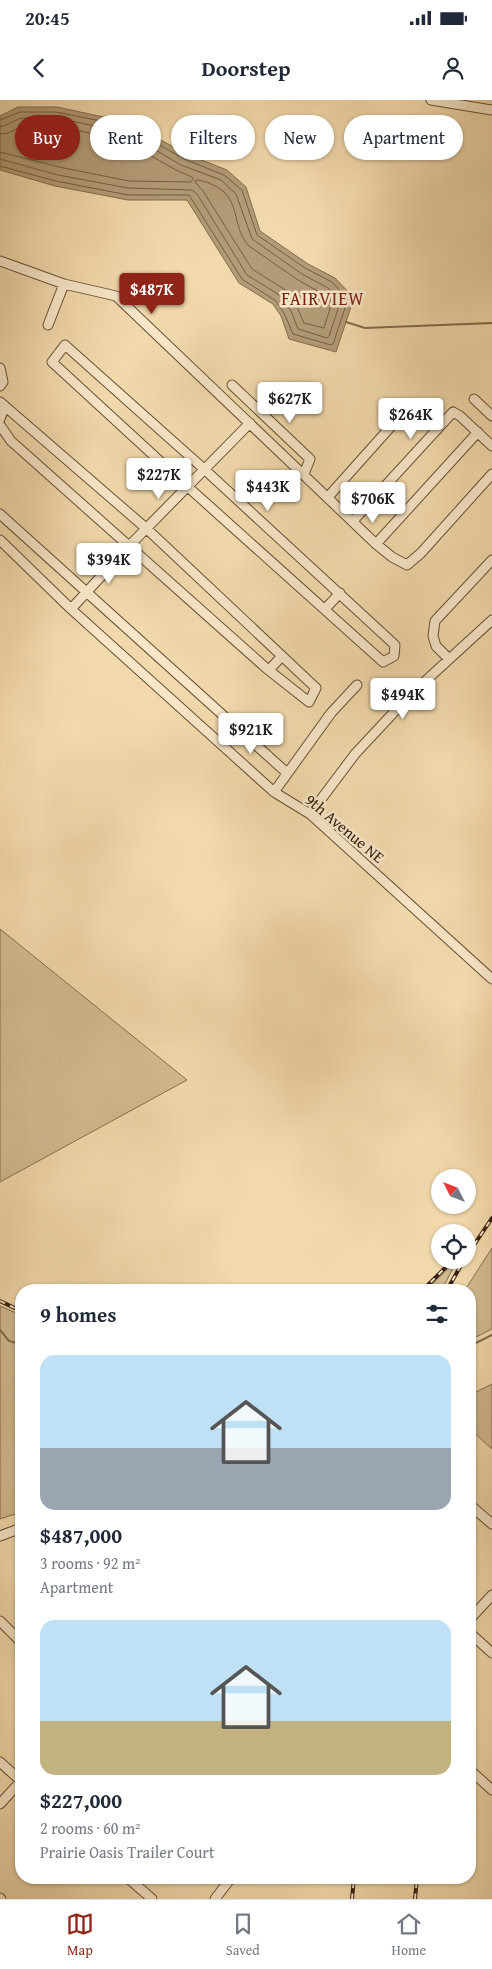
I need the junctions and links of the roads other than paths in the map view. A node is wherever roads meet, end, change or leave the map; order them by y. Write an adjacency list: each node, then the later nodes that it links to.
1 (432, 100): 2 (street)
2 (492, 110)
3 (0, 261): 4 (street)
4 (64, 284): 5 (street); 14 (street)
5 (48, 326)
6 (0, 368): 8 (street)
7 (232, 385): 19 (street)
8 (0, 386)
9 (474, 399): 12 (street)
10 (3, 404): 13 (street); 25 (street)
11 (411, 404): 22 (street)
12 (492, 416)
13 (0, 419)
14 (250, 423): 18 (street); 19 (street)
15 (0, 425): 28 (street)
16 (478, 432): 17 (street); 24 (street); 27 (street)
17 (492, 446)
18 (204, 470): 21 (street); 21 (street); 31 (street)
19 (304, 474): 22 (street)
20 (492, 474): 27 (street)
21 (188, 487): 25 (street); 33 (street)
22 (328, 497): 24 (street)
23 (0, 514): 30 (street)
24 (353, 521): 27 (street)
25 (147, 529): 28 (street); 35 (street)
26 (0, 540): 32 (street, 9th Avenue NE)
27 (376, 544)
28 (130, 546): 30 (street); 37 (street)
29 (492, 560): 36 (street)
30 (87, 592): 32 (street); 39 (street)
31 (340, 593): 33 (street); 33 (street)
32 (72, 609): 40 (street, 9th Avenue NE)
33 (325, 609)
34 (492, 620): 36 (street)
35 (282, 656): 37 (street); 37 (street)
36 (450, 659): 41 (street)
37 (269, 670)
38 (357, 685): 39 (street)
39 (287, 773): 40 (street)
40 (274, 792): 41 (street, 9th Avenue NE)
41 (310, 814): 42 (street, 9th Avenue NE)
42 (492, 979)
43 (476, 1510): 44 (street)
44 (492, 1524)
45 (15, 1530): 46 (street)
46 (0, 1536)
47 (492, 1595): 48 (street)
48 (476, 1612)
49 (0, 1621): 50 (street)
50 (15, 1636)
51 (476, 1638): 52 (street)
52 (492, 1652)
53 (0, 1762): 55 (street)
54 (476, 1775): 57 (street)
55 (15, 1776)
56 (15, 1788): 58 (street)
57 (492, 1790)
58 (0, 1804)
59 (135, 1884): 61 (street)
60 (226, 1884): 62 (street)
61 (152, 1899)
62 (215, 1899)

